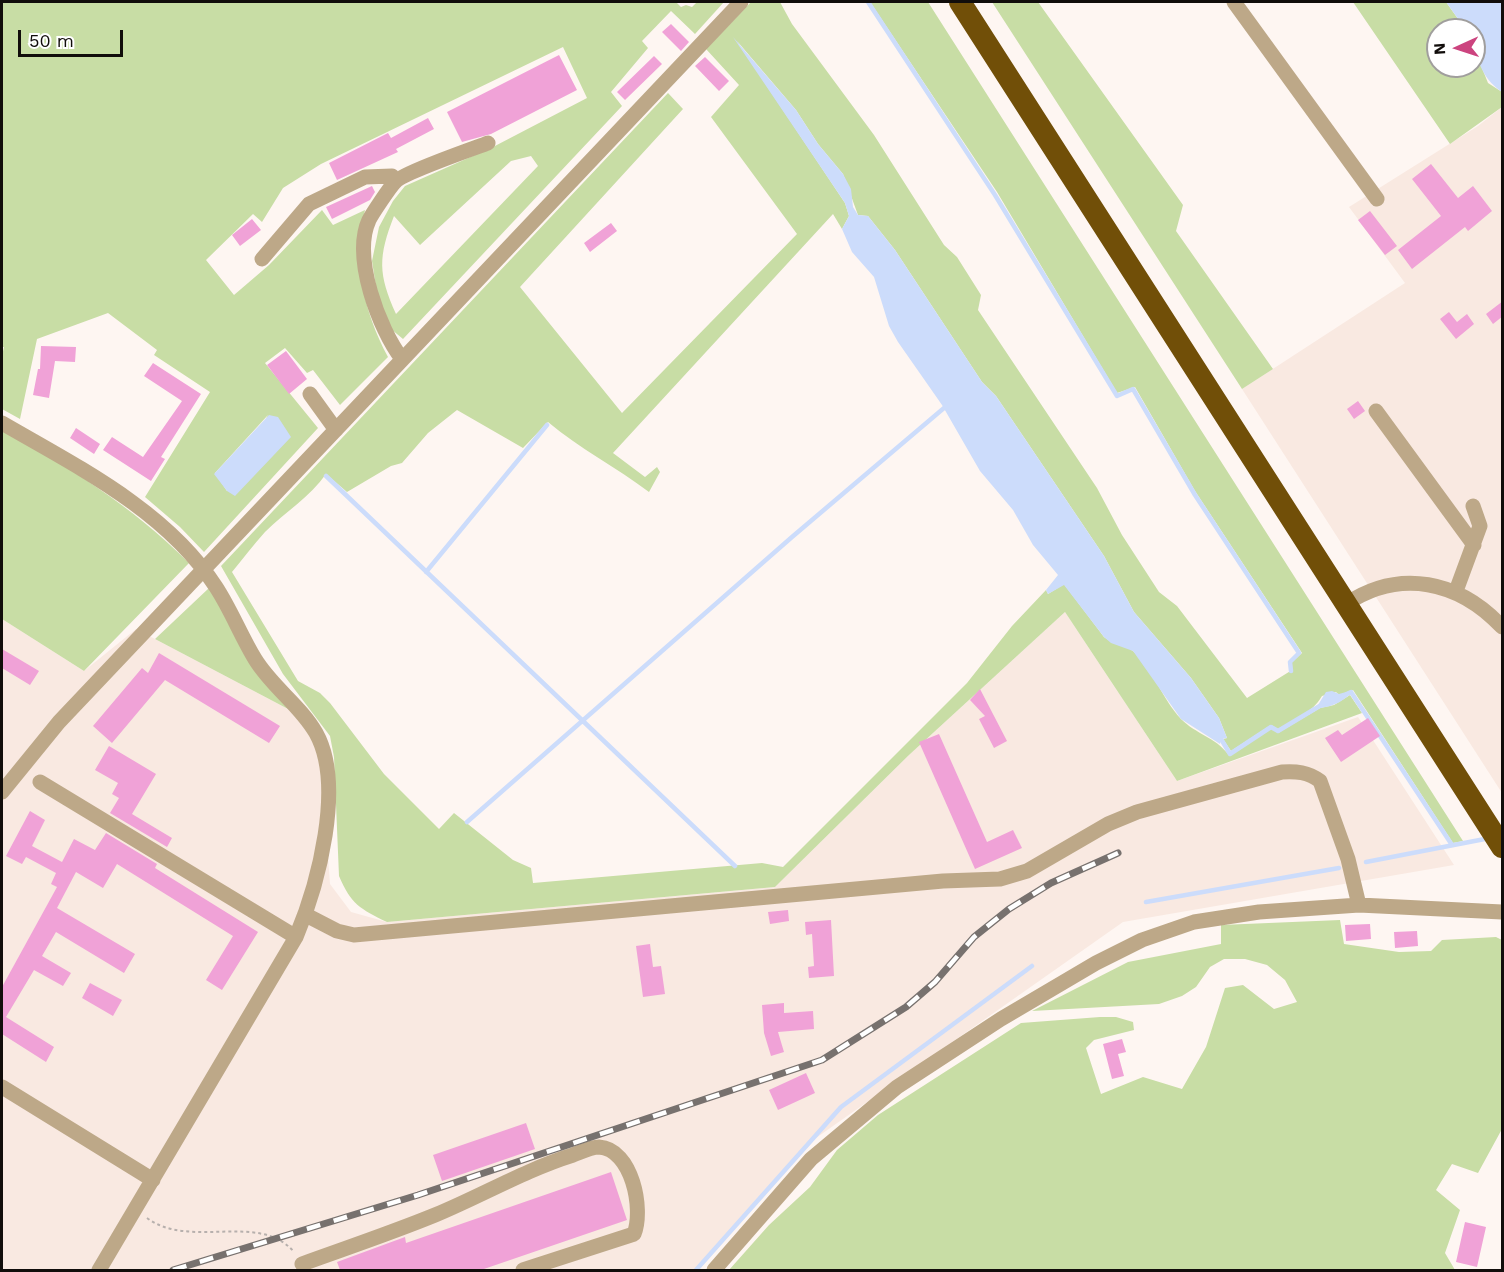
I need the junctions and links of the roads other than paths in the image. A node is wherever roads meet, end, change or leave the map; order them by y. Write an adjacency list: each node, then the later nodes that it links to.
1 (741, 2): 8 (street)
2 (960, 2): 17 (highway)
3 (1234, 2): 6 (street)
4 (488, 143): 5 (street)
5 (395, 181): 7 (street); 8 (street)
6 (1377, 199)
7 (262, 259)
8 (402, 359): 12 (street)
9 (310, 394): 12 (street)
10 (1376, 411): 14 (street)
11 (2, 423): 15 (street)
12 (336, 430): 15 (street)
13 (1473, 506): 14 (street)
14 (1474, 544): 16 (street)
15 (204, 571): 20 (street); 24 (street)
16 (1456, 591): 17 (street); 18 (street)
17 (1346, 604): 21 (highway)
18 (1500, 619)
19 (40, 782): 25 (street)
20 (2, 792)
21 (1503, 847)
22 (1359, 905): 23 (street); 24 (street); 31 (street)
23 (1503, 912)
24 (306, 915): 25 (street)
25 (296, 937): 27 (street)
26 (2, 1087): 27 (street)
27 (153, 1180): 29 (street)
28 (302, 1264): 30 (street)
29 (99, 1270)
30 (523, 1270)
31 (714, 1270)

